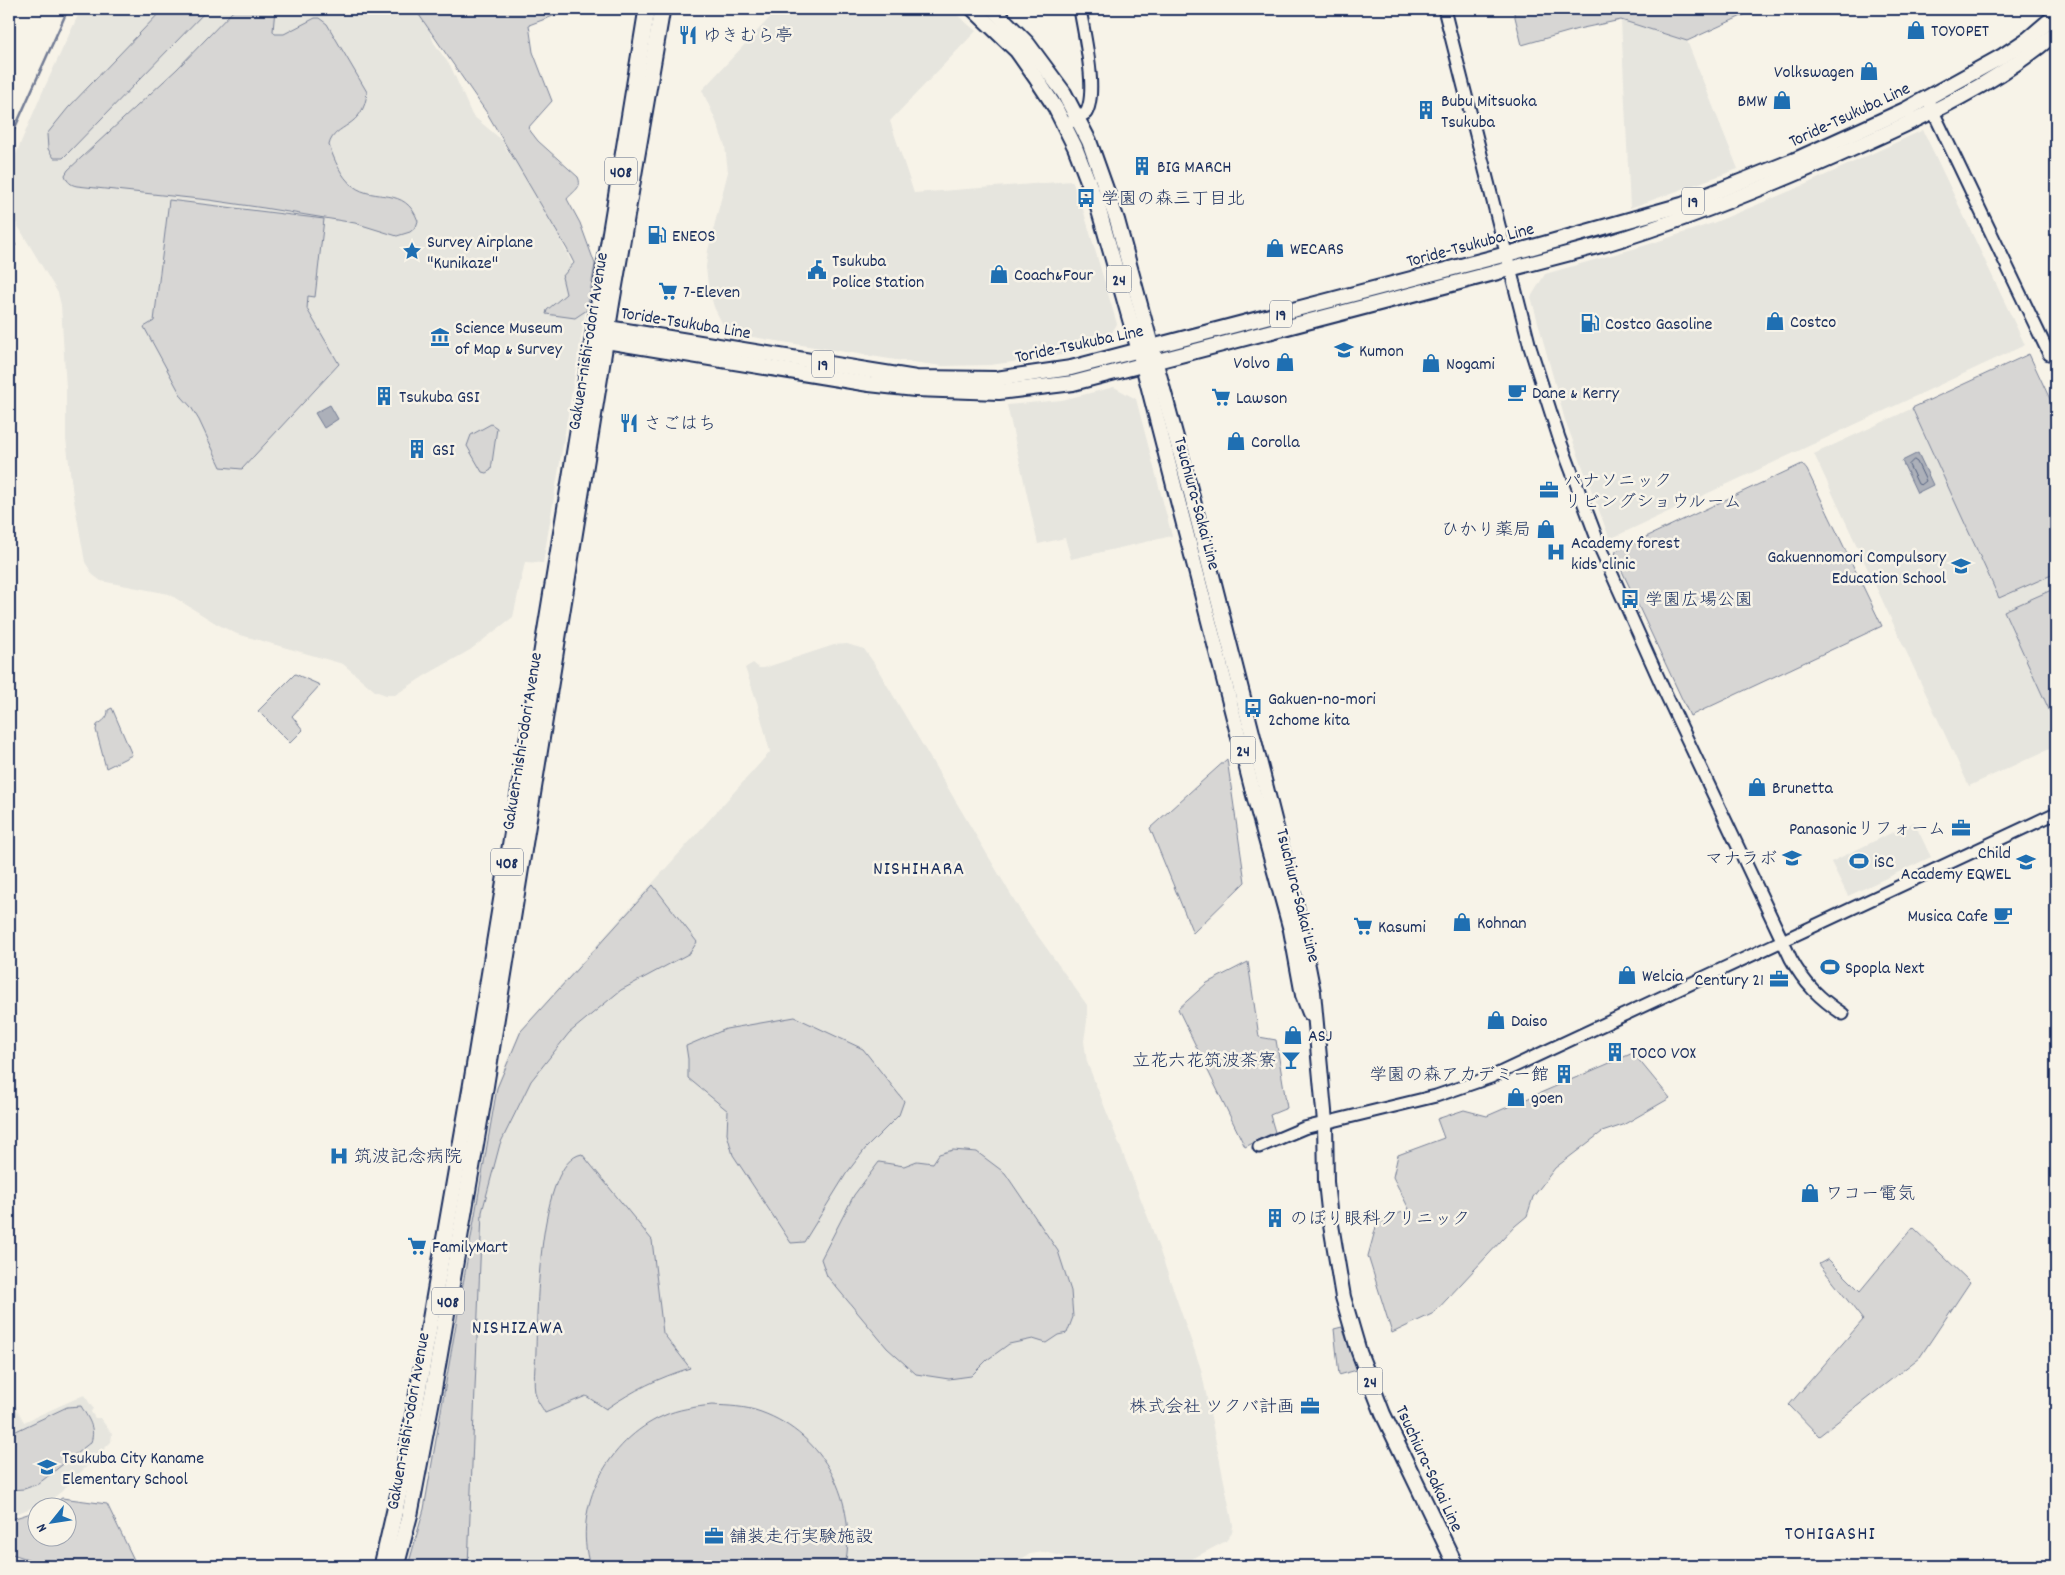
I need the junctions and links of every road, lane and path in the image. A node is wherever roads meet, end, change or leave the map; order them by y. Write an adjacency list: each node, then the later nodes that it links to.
1 (647, 9): 15 (highway, Gakuen-nishi-odori Avenue / 408)
2 (662, 9): 15 (highway, Gakuen-nishi-odori Avenue / 408)
3 (973, 9): 12 (main road, Tsuchiura-Sakai Line / 24)
4 (993, 9): 11 (main road, Tsuchiura-Sakai Line / 24)
5 (1080, 9): 11 (street)
6 (1444, 9): 13 (street)
7 (2056, 15): 9 (main road, Toride-Tsukuba Line / 19)
8 (2056, 33): 10 (main road, Toride-Tsukuba Line / 19)
9 (1927, 98): 10 (street); 13 (main road, Toride-Tsukuba Line / 19)
10 (1933, 112): 14 (main road, Toride-Tsukuba Line / 19); 16 (street)
11 (1078, 119): 12 (street); 17 (main road, Tsuchiura-Sakai Line / 24)
12 (1065, 126): 17 (main road, Tsuchiura-Sakai Line / 24)
13 (1506, 254): 14 (street); 17 (main road, Toride-Tsukuba Line / 19)
14 (1510, 270): 17 (main road, Toride-Tsukuba Line / 19); 19 (street)
15 (603, 334): 17 (main road, Toride-Tsukuba Line / 19); 23 (highway, Gakuen-nishi-odori Avenue / 408); 24 (highway, Gakuen-nishi-odori Avenue / 408)
16 (2056, 351)
17 (1147, 356): 21 (main road, Tsuchiura-Sakai Line / 24)
18 (2056, 813): 19 (street)
19 (1782, 940): 20 (street); 21 (street)
20 (1842, 1014)
21 (1326, 1122): 22 (street); 25 (main road, Tsuchiura-Sakai Line / 24)
22 (1259, 1146)
23 (382, 1566)
24 (396, 1566)
25 (1456, 1566)

